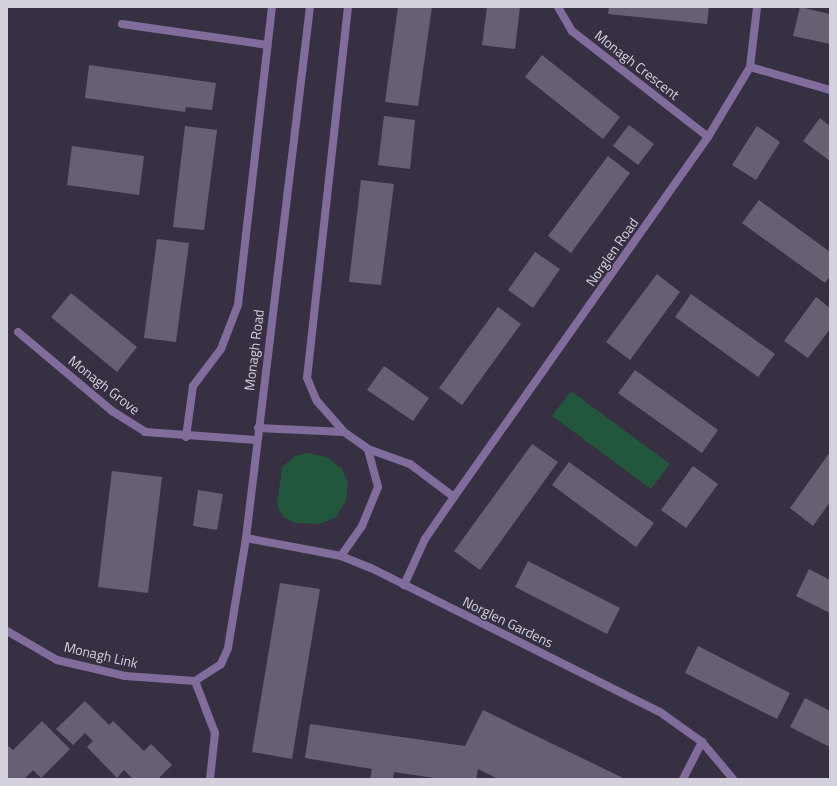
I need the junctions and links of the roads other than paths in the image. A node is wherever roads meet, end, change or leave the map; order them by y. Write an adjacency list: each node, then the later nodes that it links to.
1 (272, 7): 7 (street, Monagh Road)
2 (310, 7): 12 (street, Monagh Road)
3 (348, 7): 13 (street)
4 (558, 7): 10 (street, Monagh Crescent)
5 (757, 7): 8 (street, Norglen Road)
6 (122, 24): 7 (street)
7 (267, 45): 14 (street, Monagh Road)
8 (750, 67): 9 (street); 10 (street, Norglen Road)
9 (830, 90)
10 (708, 137): 17 (street, Norglen Road)
11 (18, 332): 14 (street, Monagh Grove)
12 (258, 428): 13 (street); 15 (street, Monagh Road)
13 (344, 432): 16 (street)
14 (186, 437): 15 (street, Monagh Grove)
15 (256, 440): 18 (street, Monagh Road)
16 (368, 449): 17 (street); 19 (street)
17 (454, 497): 20 (street, Norglen Road)
18 (246, 538): 19 (street, Norglen Gardens); 22 (street, Monagh Road)
19 (341, 556): 20 (street, Norglen Gardens)
20 (404, 585): 23 (street, Norglen Gardens)
21 (7, 631): 22 (street, Monagh Link)
22 (195, 681): 24 (street)
23 (702, 742): 25 (street); 26 (street, Norglen Gardens)
24 (210, 779)
25 (683, 779)
26 (733, 779)

